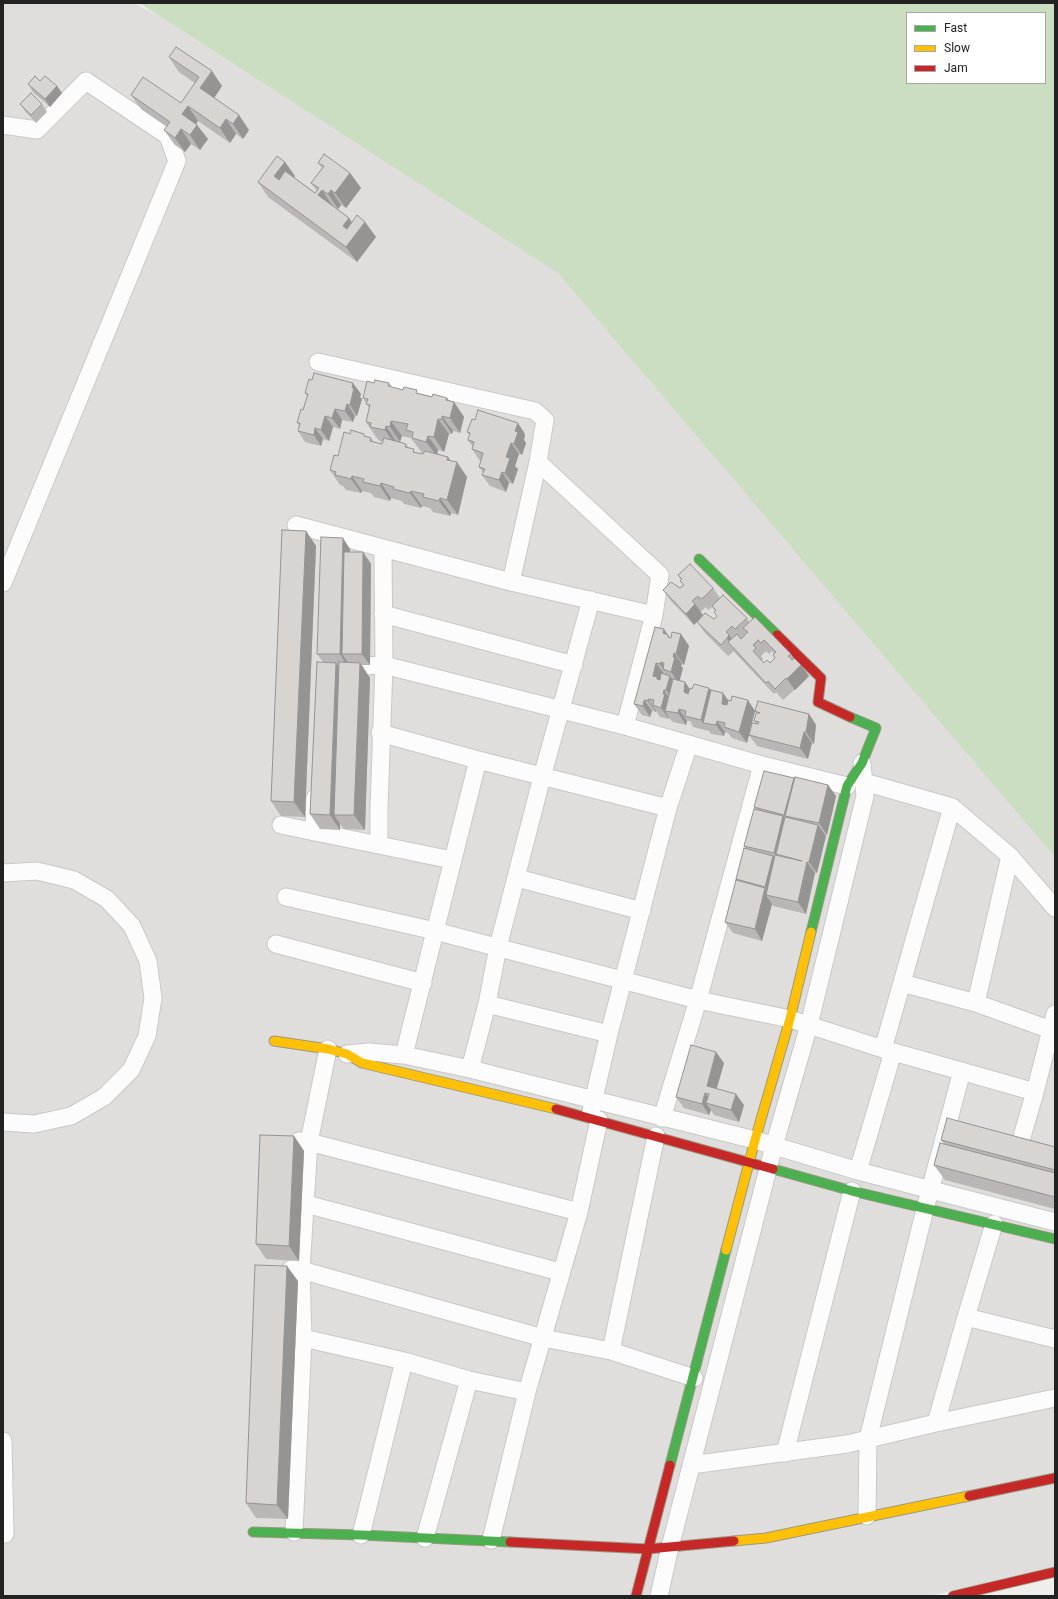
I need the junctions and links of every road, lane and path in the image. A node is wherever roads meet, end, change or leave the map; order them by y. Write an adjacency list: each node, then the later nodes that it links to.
1 (3, 125): 8 (street)
2 (318, 362): 3 (street)
3 (538, 462): 7 (street); 11 (street)
4 (296, 525): 5 (street)
5 (383, 548): 7 (street); 10 (street)
6 (699, 559): 20 (street)
7 (511, 582): 9 (street)
8 (3, 583)
9 (591, 600): 11 (street); 13 (street)
10 (384, 614): 12 (street); 13 (street)
11 (654, 615): 16 (street)
12 (384, 665): 14 (street); 15 (street); 17 (street)
13 (574, 665): 15 (street)
14 (320, 668)
15 (561, 711): 16 (street); 22 (street)
16 (625, 726): 18 (street)
17 (380, 732): 19 (street); 30 (street)
18 (689, 744): 21 (street); 27 (street)
19 (478, 760): 22 (street); 32 (street)
20 (862, 763): 23 (street); 25 (street)
21 (762, 765): 25 (street); 44 (street)
22 (542, 777): 27 (street); 34 (street)
23 (864, 782): 26 (street); 49 (street)
24 (316, 785): 29 (street)
25 (847, 786): 47 (street)
26 (952, 807): 31 (street); 43 (street)
27 (668, 808): 37 (street)
28 (281, 825): 29 (street)
29 (314, 832): 30 (street)
30 (380, 845): 32 (street)
31 (1010, 856): 36 (street); 45 (street)
32 (452, 860): 38 (street)
33 (3, 873): 62 (street)
34 (517, 878): 37 (street); 40 (street)
35 (286, 897): 38 (street)
36 (1055, 908)
37 (642, 911): 41 (street)
38 (435, 931): 40 (street); 42 (street)
39 (276, 944): 42 (street)
40 (498, 947): 41 (street); 46 (street)
41 (624, 979): 44 (street); 50 (street)
42 (423, 983): 55 (street)
43 (902, 983): 45 (street); 53 (street)
44 (698, 1000): 47 (street); 60 (street)
45 (976, 1003): 48 (street)
46 (487, 1004): 50 (street); 56 (street)
47 (790, 1019): 49 (street); 65 (street)
48 (1053, 1022): 58 (street)
49 (809, 1025): 53 (street); 68 (street)
50 (609, 1034): 59 (street)
51 (274, 1041): 52 (street)
52 (328, 1049): 54 (street); 67 (street)
53 (888, 1050): 57 (street); 71 (street)
54 (347, 1054): 55 (street); 61 (street)
55 (404, 1055): 56 (street)
56 (470, 1069): 59 (street)
57 (962, 1071): 58 (street); 72 (street)
58 (1035, 1092): 66 (street)
59 (592, 1100): 60 (street); 61 (street)
60 (662, 1118): 65 (street)
61 (594, 1119): 63 (street); 76 (street)
62 (3, 1122)
63 (656, 1136): 69 (street); 87 (street)
64 (283, 1140): 67 (street)
65 (755, 1140): 68 (street); 69 (street)
66 (1021, 1140)
67 (309, 1142): 74 (street); 76 (street)
68 (774, 1146): 70 (street); 71 (street)
69 (750, 1163): 70 (street); 89 (street)
70 (768, 1168): 73 (street); 97 (street)
71 (858, 1171): 72 (street)
72 (930, 1190): 75 (street); 77 (street)
73 (852, 1191): 75 (street); 96 (street)
74 (306, 1204): 81 (street); 82 (street)
75 (925, 1209): 78 (street); 94 (street)
76 (579, 1212): 82 (street)
77 (1055, 1222)
78 (994, 1224): 79 (street); 83 (street)
79 (1055, 1239)
80 (273, 1268): 81 (street)
81 (301, 1270): 84 (street); 85 (street)
82 (560, 1272): 85 (street)
83 (966, 1317): 86 (street); 93 (street)
84 (303, 1338): 88 (street); 101 (street)
85 (543, 1338): 87 (street); 91 (street)
86 (1055, 1339)
87 (611, 1351): 89 (street)
88 (404, 1361): 90 (street); 103 (street)
89 (694, 1378): 107 (street)
90 (468, 1380): 91 (street); 104 (street)
91 (527, 1392): 105 (street)
92 (1055, 1398): 93 (street)
93 (936, 1423): 94 (street)
94 (868, 1439): 96 (street); 99 (street)
95 (3, 1441): 102 (street)
96 (785, 1453): 97 (street)
97 (691, 1465): 106 (street)
98 (1055, 1478): 99 (street)
99 (867, 1516): 106 (street)
100 (253, 1532): 101 (street)
101 (294, 1532): 103 (street)
102 (5, 1534)
103 (361, 1534): 104 (street)
104 (425, 1538): 105 (street)
105 (491, 1540): 107 (street)
106 (670, 1547): 107 (street); 110 (street)
107 (648, 1549): 109 (street)
108 (1055, 1572): 111 (street)
109 (636, 1596)
110 (659, 1596)
111 (954, 1596)

